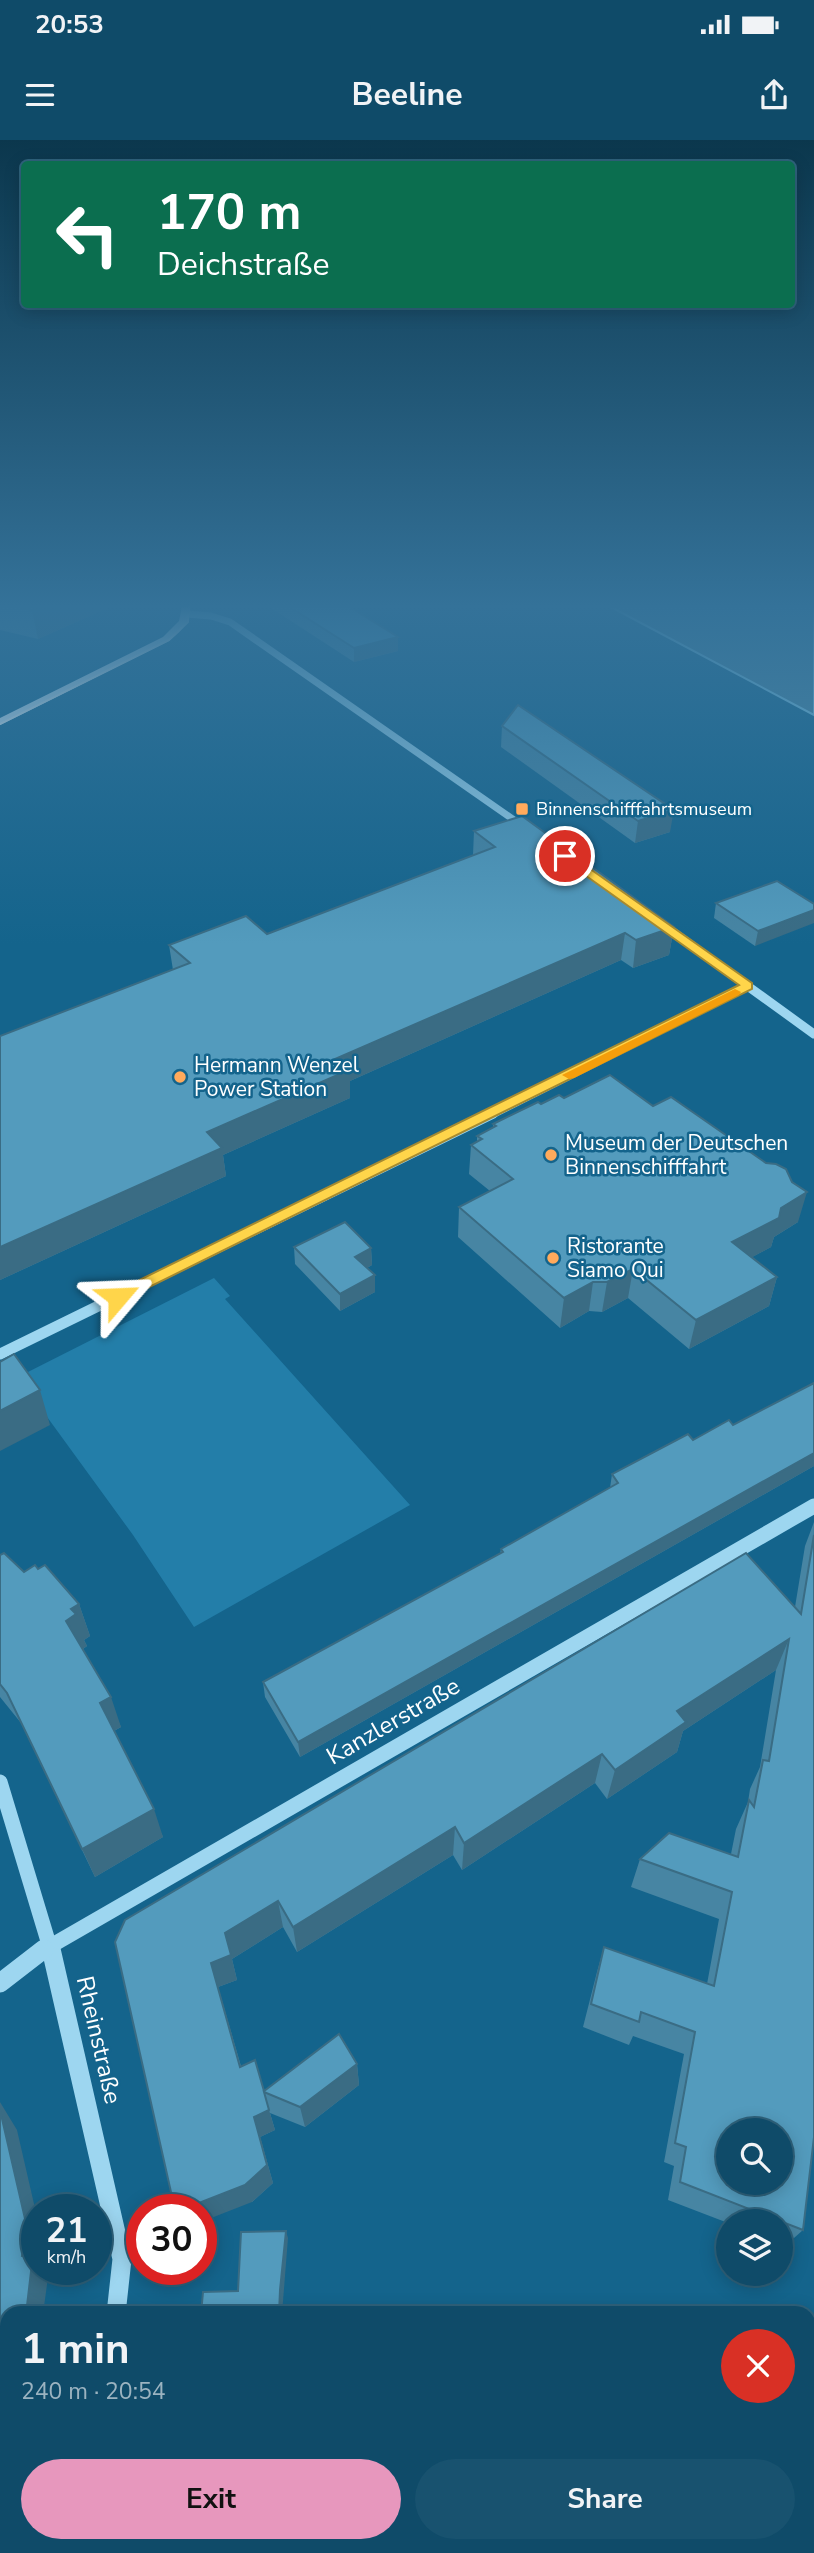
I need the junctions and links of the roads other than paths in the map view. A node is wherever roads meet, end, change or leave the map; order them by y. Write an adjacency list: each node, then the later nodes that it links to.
1 (368, 719): 2 (street)
2 (532, 833)
3 (656, 920): 4 (street)
4 (747, 986): 5 (street); 6 (street)
5 (814, 1034)
6 (0, 1354)
7 (814, 1506): 9 (street, Kanzlerstraße)
8 (0, 1782): 9 (street, Rheinstraße)
9 (50, 1945): 10 (street, Kanzlerstraße); 11 (street, Rheinstraße)
10 (0, 1983)
11 (117, 2306)

